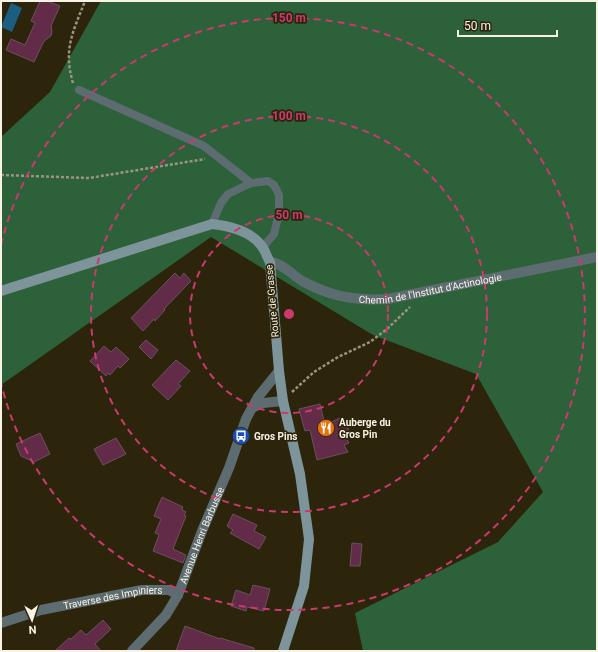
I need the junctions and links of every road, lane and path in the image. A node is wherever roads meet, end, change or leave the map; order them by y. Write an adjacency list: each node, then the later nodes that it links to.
1 (85, 1): 2 (path)
2 (79, 90): 3 (lane)
3 (218, 157): 4 (path); 5 (lane)
4 (1, 175)
5 (251, 183): 6 (lane); 7 (lane)
6 (212, 224): 7 (main road, Route de Grasse); 10 (main road)
7 (262, 247): 9 (main road, Route de Grasse)
8 (597, 257): 11 (street, Chemin de l'Institut d'Actinologie)
9 (270, 262): 11 (street, Chemin de l'Institut d'Actinologie); 12 (main road, Route de Grasse)
10 (1, 291)
11 (422, 292): 13 (path)
12 (279, 371): 13 (main road, Route de Grasse); 14 (street, Avenue Henri Barbusse)
13 (283, 401): 14 (street); 18 (main road, Route de Grasse)
14 (252, 408): 15 (street, Avenue Henri Barbusse)
15 (178, 596): 16 (street, Traverse des Impiniers); 17 (street, Avenue Henri Barbusse)
16 (1, 622)
17 (132, 651)
18 (283, 651)

